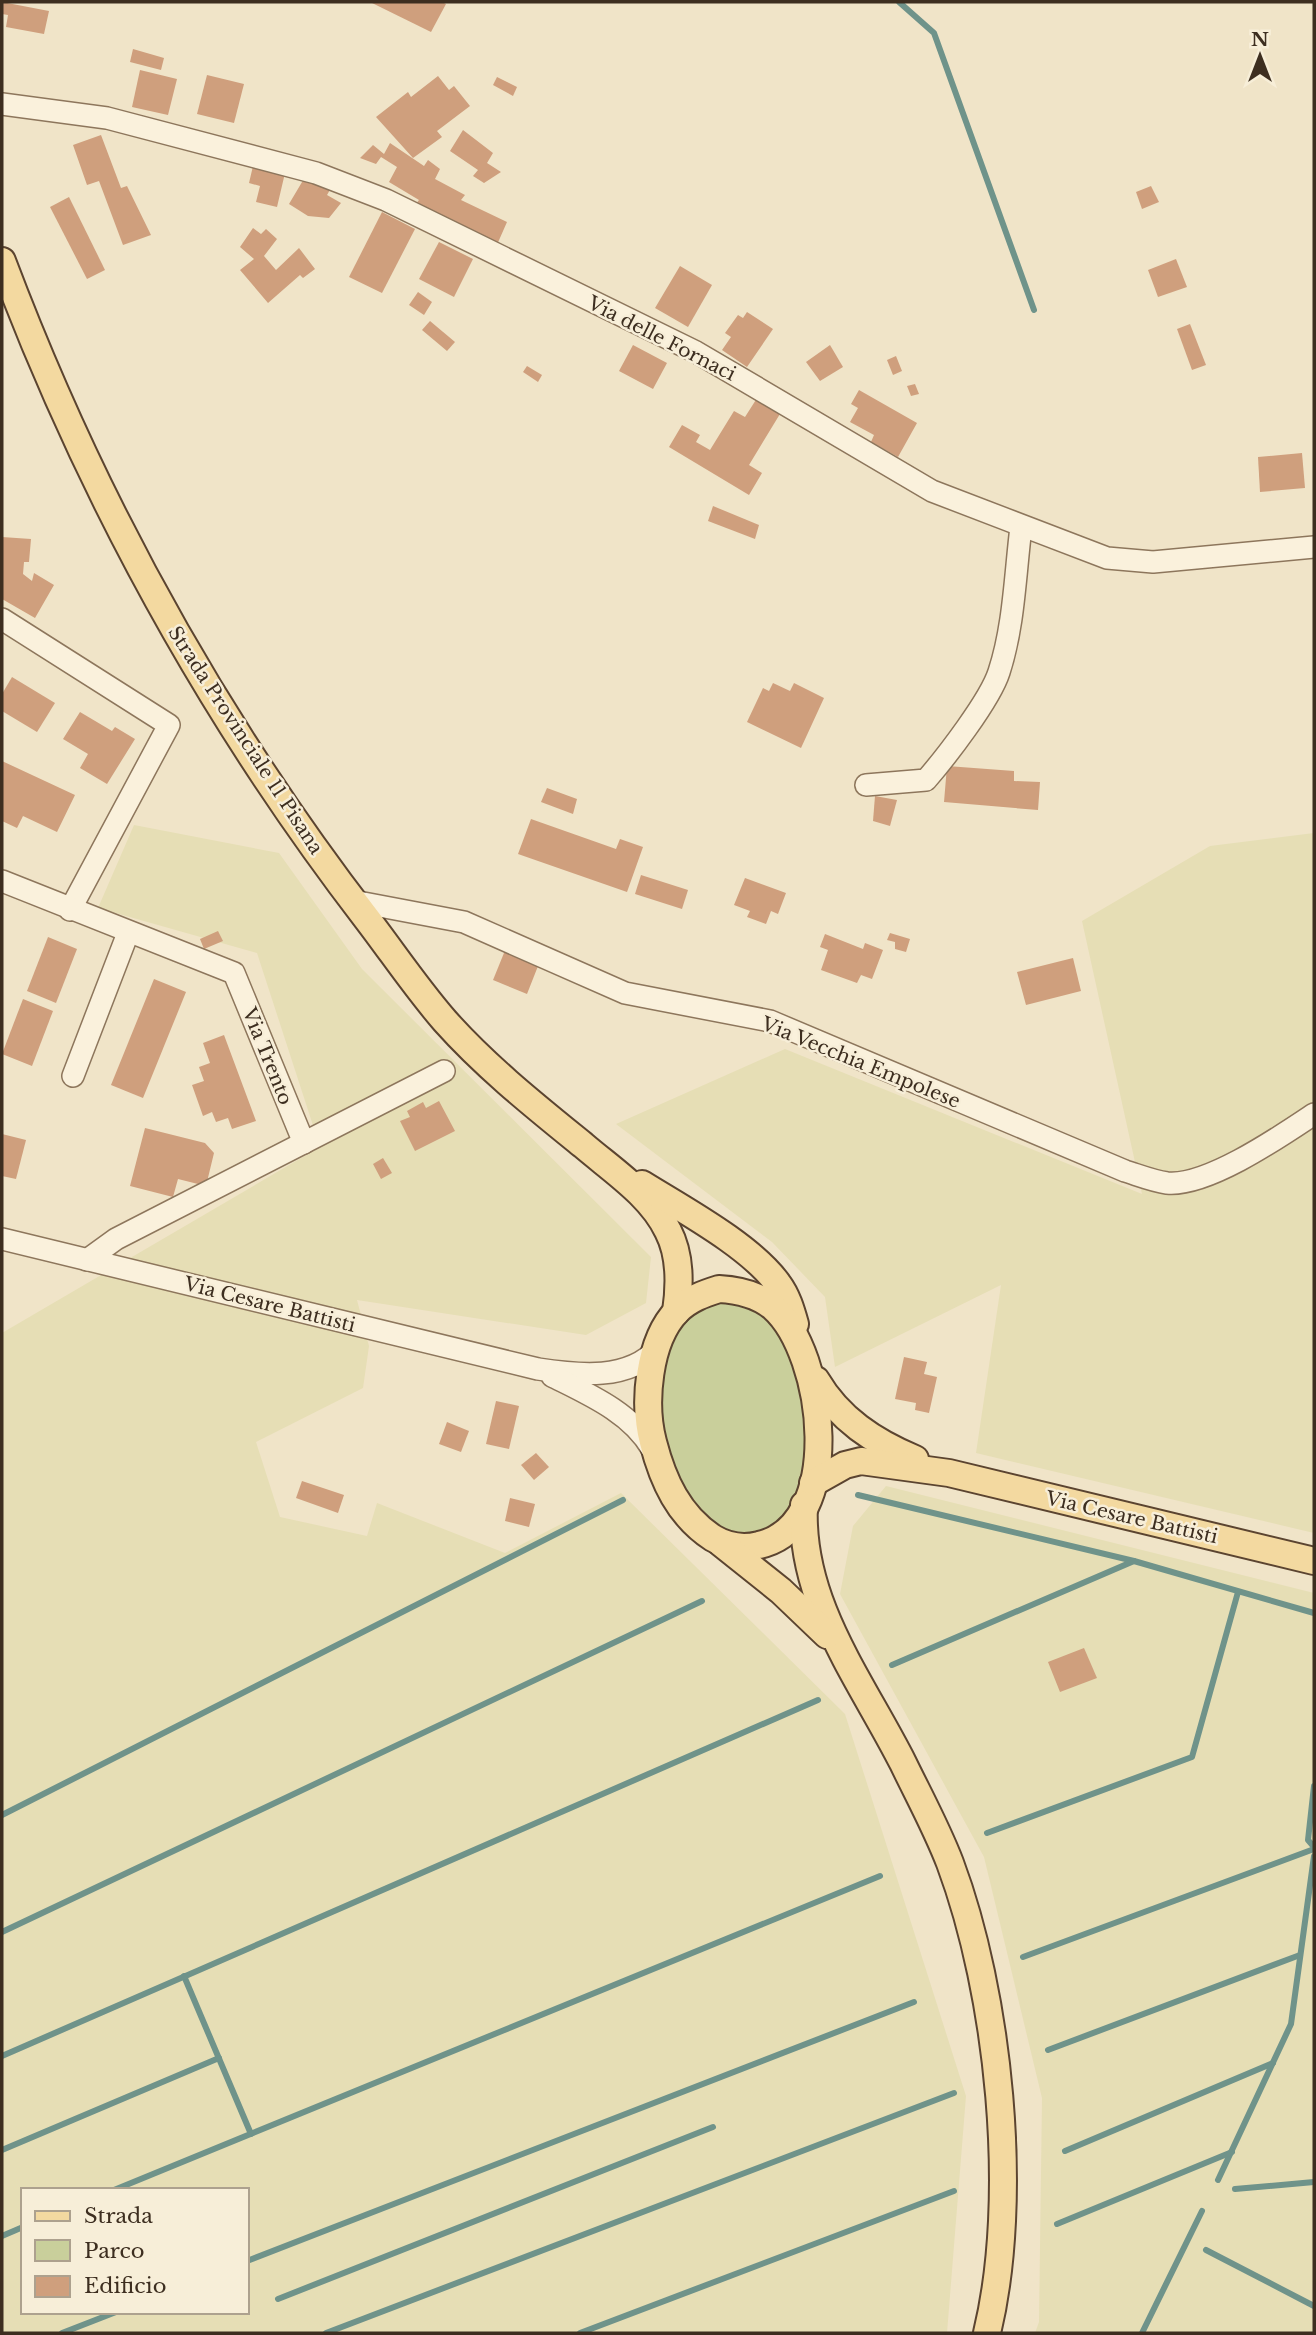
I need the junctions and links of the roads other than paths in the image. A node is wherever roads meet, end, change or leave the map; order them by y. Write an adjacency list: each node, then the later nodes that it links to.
1 (2, 104): 3 (street, Via delle Fornaci)
2 (2, 261): 8 (main road, Strada Provinciale 11 Pisana)
3 (1021, 527): 4 (street, Via delle Fornaci); 6 (street)
4 (1314, 547)
5 (2, 619): 9 (street)
6 (866, 785)
7 (2, 881): 9 (street, Via Trento)
8 (353, 901): 13 (street, Via Vecchia Empolese); 15 (main road, Strada Provinciale 11 Pisana)
9 (70, 910): 10 (street, Via Trento)
10 (128, 933): 12 (street); 14 (street, Via Trento)
11 (444, 1071): 14 (street)
12 (73, 1076)
13 (1314, 1114)
14 (303, 1143): 17 (street)
15 (590, 1152): 18 (main road, Strada Provinciale 11 Pisana); 20 (main road, Strada Provinciale 11 Pisana)
16 (2, 1239): 17 (street, Via Cesare Battisti)
17 (87, 1260): 21 (street, Via Cesare Battisti)
18 (676, 1312): 19 (main road, Via Cesare Battisti); 20 (main road, Via Cesare Battisti)
19 (658, 1348): 21 (street, Via Cesare Battisti); 22 (main road, Via Cesare Battisti)
20 (807, 1361): 23 (main road, Via Cesare Battisti); 24 (main road, Via Cesare Battisti)
21 (538, 1369): 22 (street, Via Cesare Battisti)
22 (661, 1466): 25 (main road, Via Cesare Battisti)
23 (949, 1473): 24 (main road, Via Cesare Battisti); 26 (main road, Via Cesare Battisti)
24 (809, 1494): 25 (main road, Via Cesare Battisti); 27 (main road)
25 (719, 1542): 27 (main road)
26 (1314, 1561)
27 (840, 1649): 28 (main road)
28 (987, 2333)

